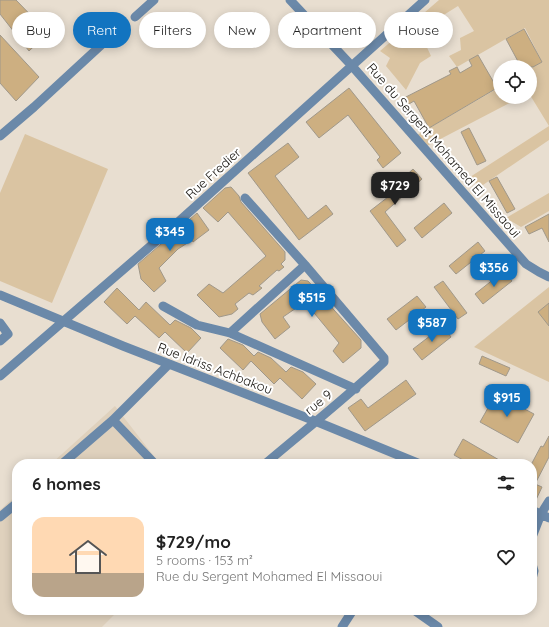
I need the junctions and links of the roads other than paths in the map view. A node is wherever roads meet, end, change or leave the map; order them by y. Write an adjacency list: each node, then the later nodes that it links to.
1 (154, 0): 4 (street)
2 (290, 0): 6 (street, Rue du Sergent Mohamed El Missaoui)
3 (425, 0): 6 (street, Rue Fredier)
4 (135, 17)
5 (98, 48): 7 (street)
6 (352, 66): 10 (street, Rue du Sergent Mohamed El Missaoui); 13 (street, Rue Fredier)
7 (0, 136)
8 (245, 198): 9 (street)
9 (305, 265): 15 (street); 19 (street, rue 9)
10 (549, 277)
11 (0, 294): 13 (street, Rue Idriss Achbakou)
12 (163, 306): 15 (street)
13 (65, 321): 17 (street, Rue Idriss Achbakou); 18 (street, Rue Fredier)
14 (0, 323): 16 (street)
15 (230, 333): 19 (street)
16 (0, 341)
17 (169, 364): 20 (street); 21 (street, Rue Idriss Achbakou)
18 (0, 376)
19 (356, 389): 21 (street, rue 9)
20 (113, 420): 22 (street); 23 (street)
21 (315, 421): 24 (street, rue 9); 25 (street, Rue Idriss Achbakou)
22 (68, 459)
23 (150, 459)
24 (271, 459)
25 (408, 459)
26 (549, 501): 28 (street)
27 (12, 507): 29 (street)
28 (545, 516): 30 (street)
29 (0, 518)
30 (537, 529)
31 (350, 615): 33 (street)
32 (421, 615): 34 (street)
33 (342, 627)
34 (438, 627)

